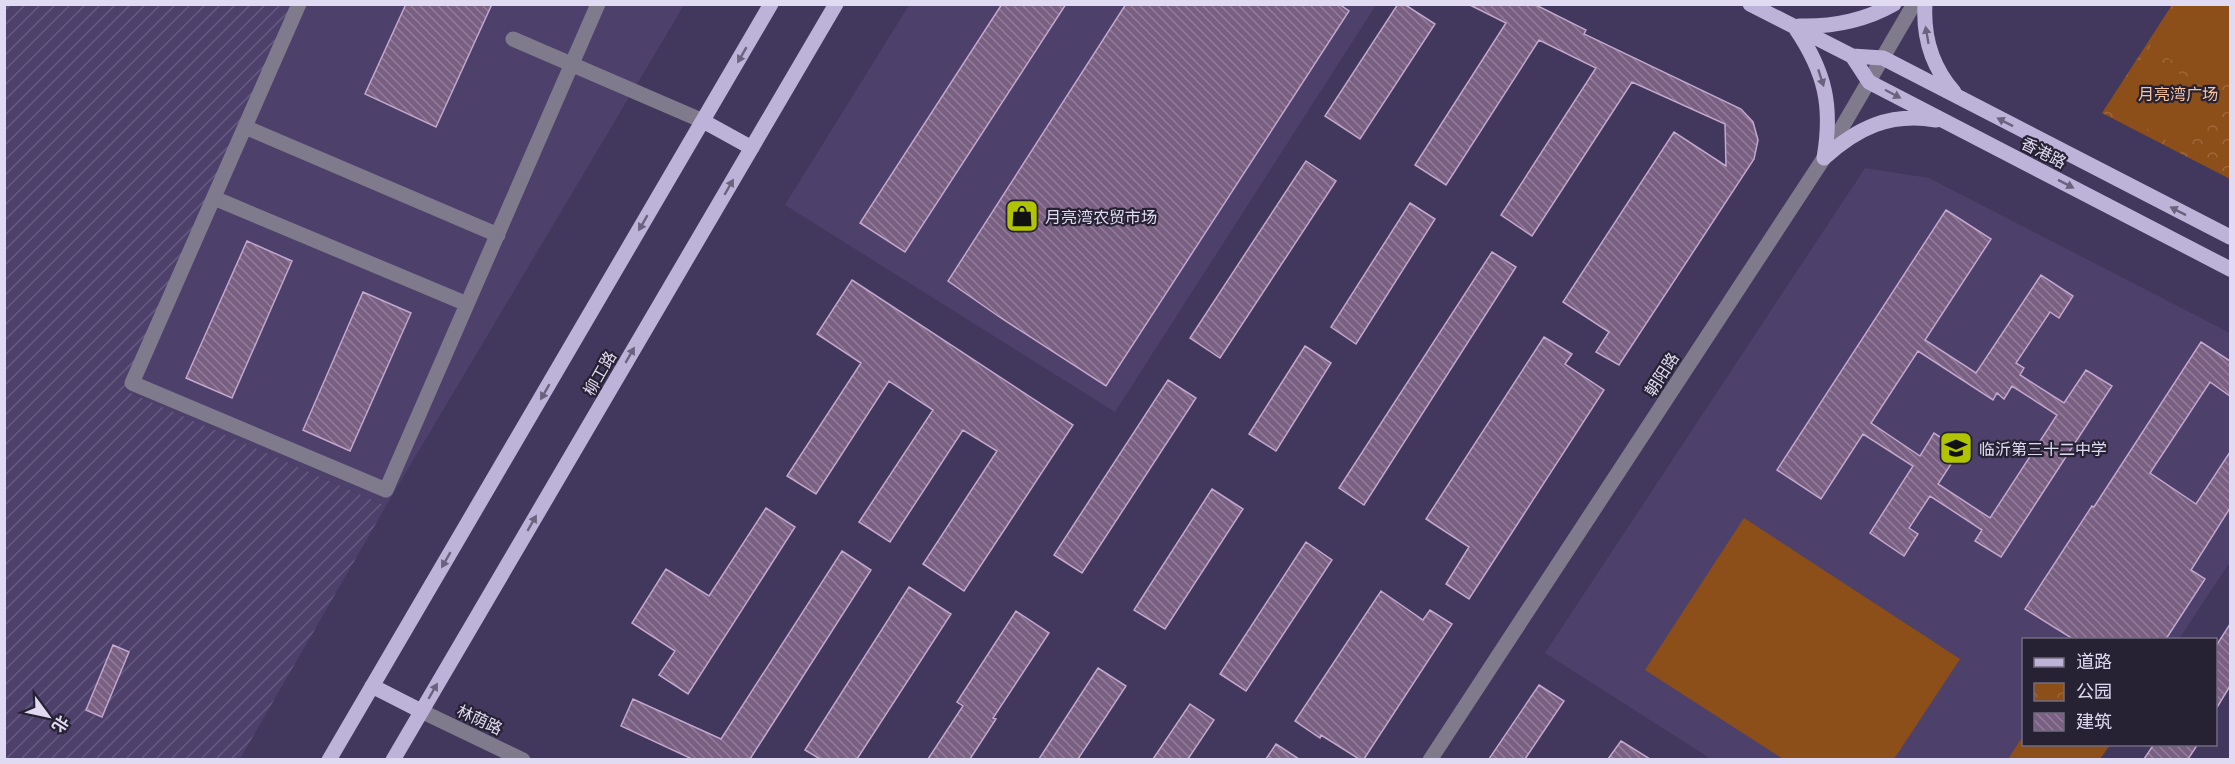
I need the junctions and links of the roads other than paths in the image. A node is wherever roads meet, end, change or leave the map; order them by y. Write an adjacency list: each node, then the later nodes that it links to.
1 (299, 4): 18 (street)
2 (598, 4): 13 (street)
3 (771, 4): 16 (main road, one-way to 16)
4 (836, 4): 19 (main road, 柳工路)
5 (1750, 4): 9 (main road, 香港路)
6 (1894, 4): 9 (main road)
7 (1914, 4): 12 (street, 朝阳路)
8 (1925, 4): 15 (main road, one-way to 8)
9 (1794, 26): 11 (main road, 香港路); 20 (main road, one-way to 20)
10 (513, 39): 13 (street)
11 (1852, 56): 12 (main road, 香港路); 14 (main road, 香港路)
12 (1883, 57): 14 (street, 朝阳路); 15 (main road, 香港路)
13 (572, 64): 16 (street); 22 (street)
14 (1869, 82): 17 (main road, 香港路, one-way to 17); 20 (street, 朝阳路)
15 (1960, 99): 23 (main road, 香港路, one-way to 15)
16 (703, 121): 19 (main road); 26 (main road, one-way to 26)
17 (1948, 123): 20 (main road); 24 (main road, 香港路, one-way to 24)
18 (245, 127): 21 (street); 22 (street)
19 (752, 148): 27 (main road, 柳工路, one-way to 19)
20 (1824, 158): 31 (street, 朝阳路)
21 (214, 198): 25 (street); 25 (street)
22 (498, 235): 25 (street)
23 (2230, 237)
24 (2230, 269)
25 (467, 304)
26 (372, 686): 27 (main road); 28 (main road)
27 (421, 711): 29 (main road, 柳工路); 30 (street, 林荫路)
28 (329, 759)
29 (393, 759)
30 (524, 759)
31 (1430, 759)

